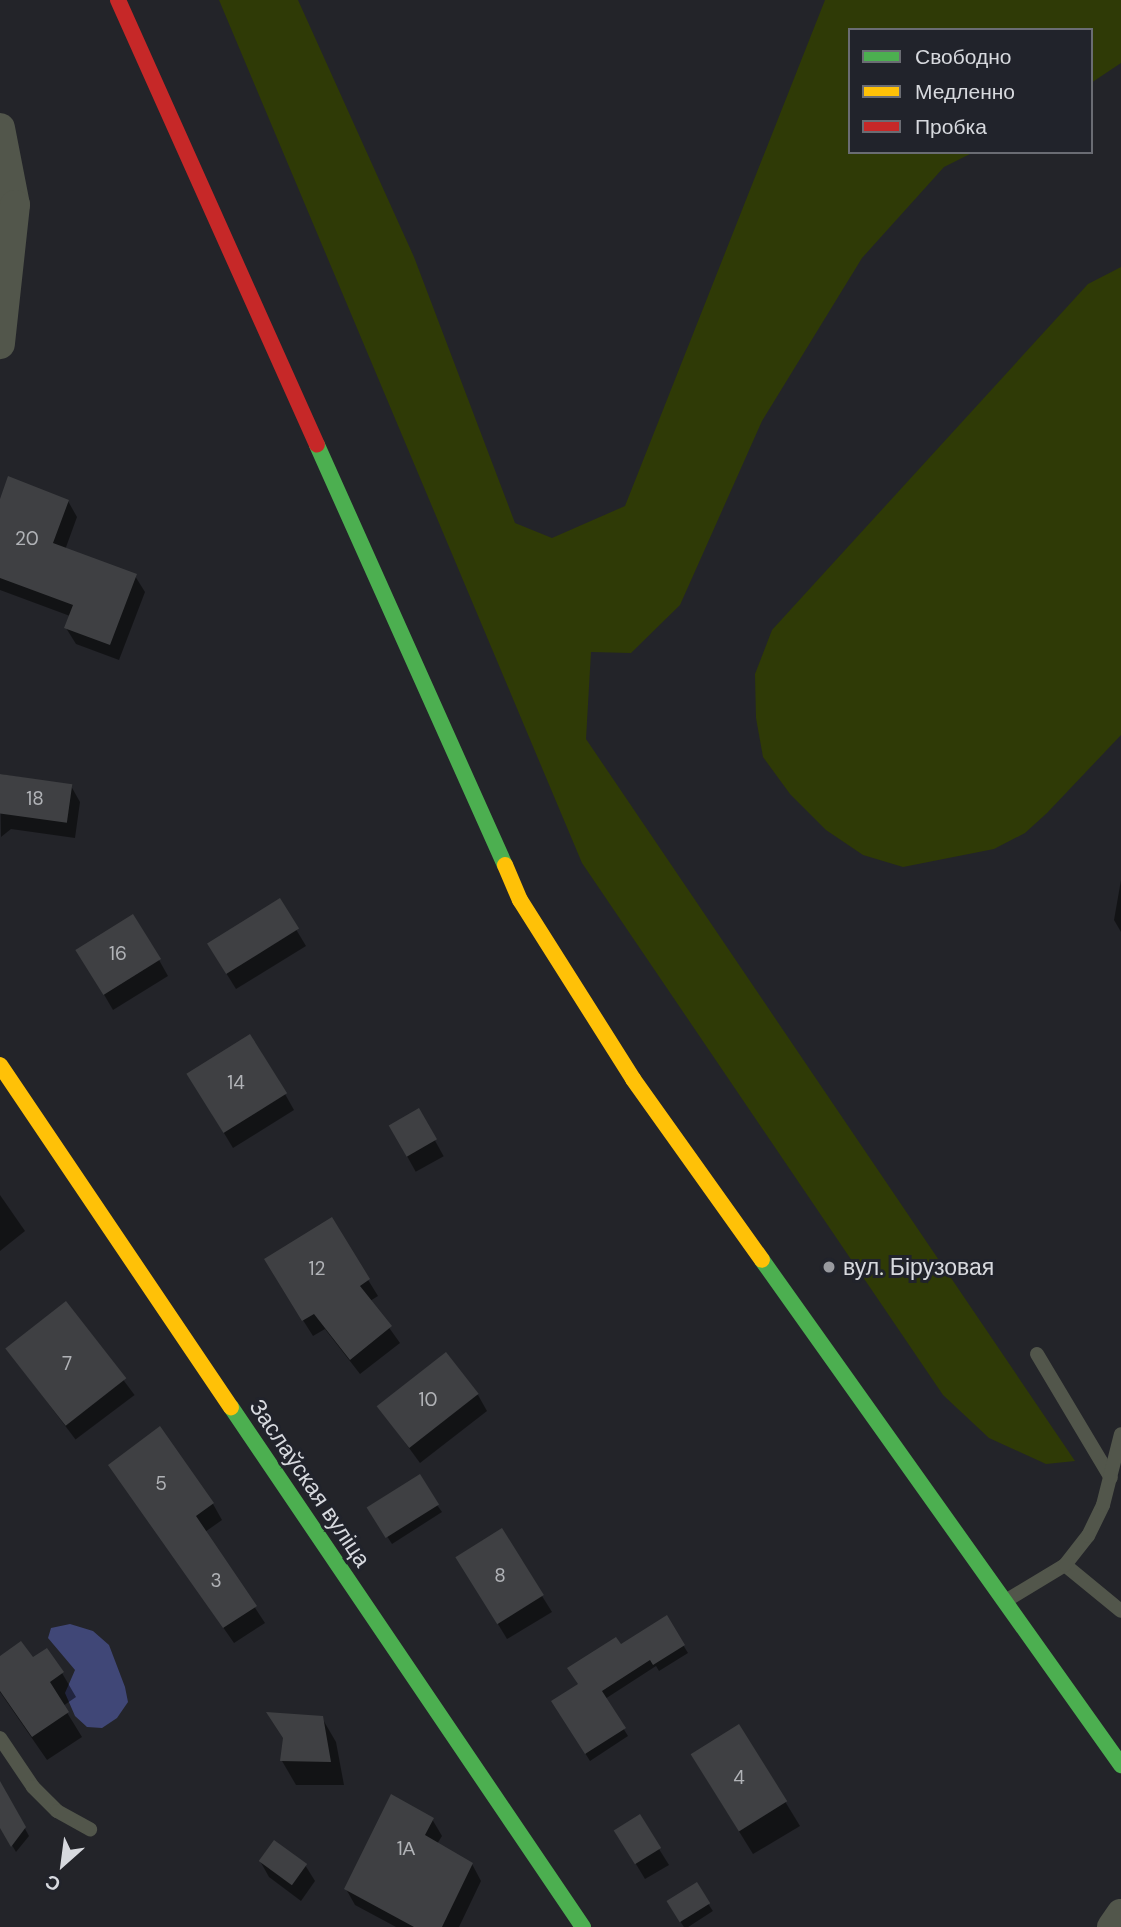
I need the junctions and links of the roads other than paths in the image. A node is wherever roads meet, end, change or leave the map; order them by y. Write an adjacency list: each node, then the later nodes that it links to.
1 (118, 0): 9 (main road)
2 (0, 128): 3 (street)
3 (0, 344)
4 (0, 1065): 15 (main road, Заслаўская вуліца)
5 (1037, 1354): 7 (lane)
6 (1121, 1434): 7 (lane)
7 (1111, 1478): 8 (lane)
8 (1065, 1565): 9 (lane); 10 (lane)
9 (1003, 1602): 12 (main road)
10 (1121, 1611)
11 (0, 1738): 13 (lane)
12 (1121, 1765)
13 (90, 1829)
14 (1121, 1914): 16 (street)
15 (583, 1927)
16 (1112, 1927)

